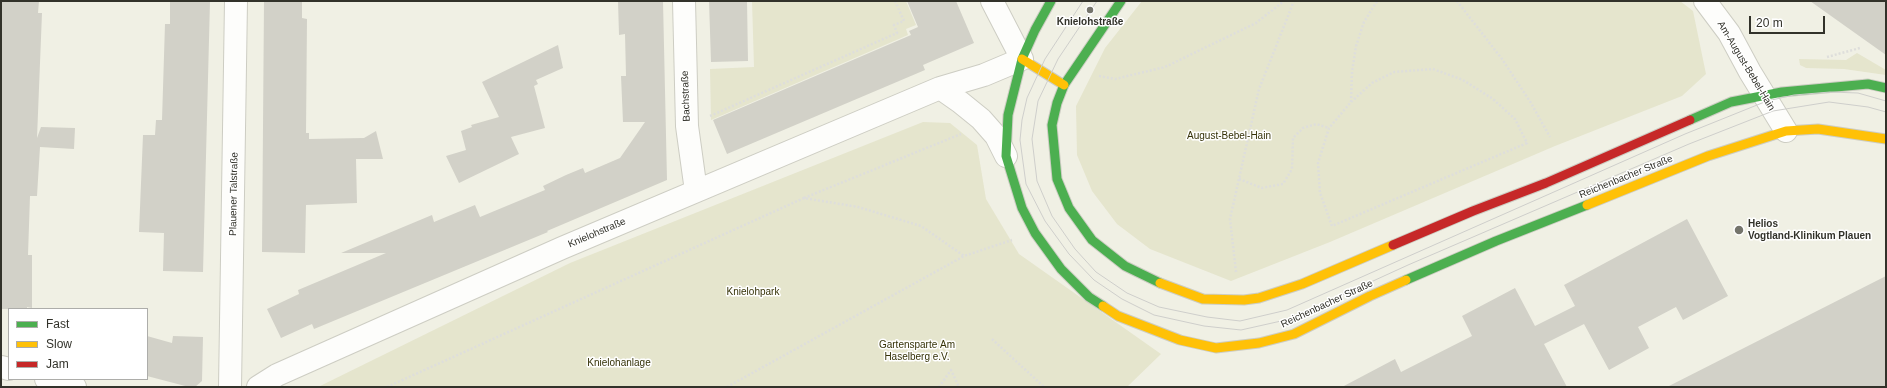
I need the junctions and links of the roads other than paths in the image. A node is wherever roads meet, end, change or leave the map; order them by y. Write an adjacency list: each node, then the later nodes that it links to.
1 (236, 1): 18 (street, Plauener Talstraße)
2 (684, 1): 15 (street, Bachstraße)
3 (992, 1): 7 (street)
4 (1051, 1): 7 (street, Reichenbacher Straße)
5 (1121, 1): 8 (street)
6 (1705, 1): 11 (street, Am-August-Bebel-Hain)
7 (1022, 59): 8 (street); 9 (street, Knielohstraße); 14 (street, Reichenbacher Straße)
8 (1064, 85): 11 (street)
9 (940, 88): 14 (street); 15 (street, Knielohstraße)
10 (1886, 88): 11 (street)
11 (1763, 95): 12 (street, Am-August-Bebel-Hain)
12 (1786, 131): 13 (street, Reichenbacher Straße); 14 (street, Reichenbacher Straße)
13 (1886, 139)
14 (1006, 156)
15 (696, 191): 19 (street, Knielohstraße)
16 (50, 380): 17 (street)
17 (75, 387)
18 (230, 387)
19 (258, 387)

